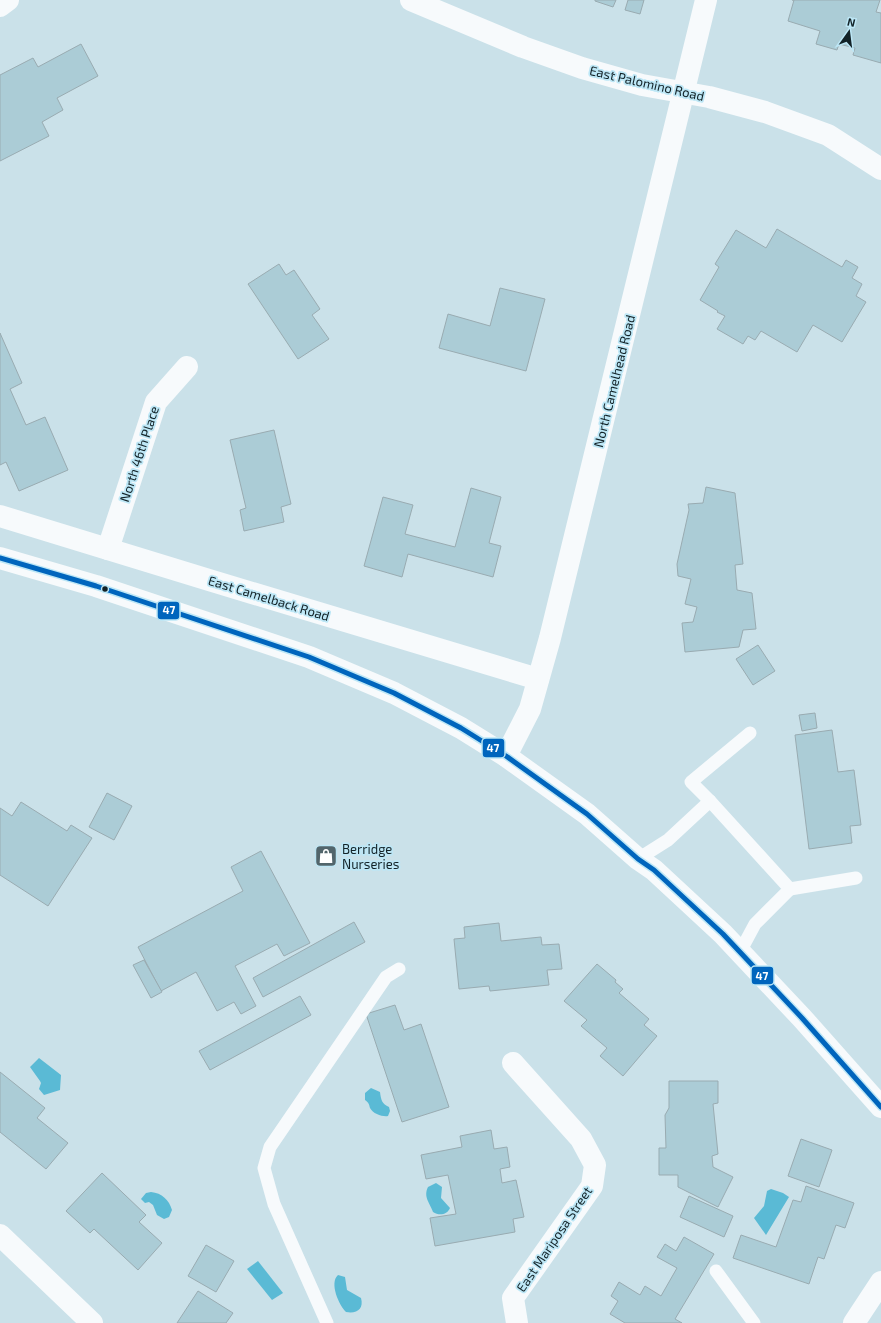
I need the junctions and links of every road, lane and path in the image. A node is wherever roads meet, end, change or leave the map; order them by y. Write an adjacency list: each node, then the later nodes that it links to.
1 (8, 0): 4 (street)
2 (411, 0): 5 (street, East Palomino Road)
3 (706, 0): 5 (street, North Camelhead Road)
4 (0, 6)
5 (684, 92): 6 (street, East Palomino Road); 11 (street, North Camelhead Road)
6 (881, 169)
7 (187, 368): 9 (street, North 46th Place)
8 (0, 516): 9 (street, East Camelback Road)
9 (108, 549): 11 (street, East Camelback Road)
10 (0, 558): 13 (street)
11 (538, 679): 13 (street, North Camelhead Road)
12 (750, 733): 14 (lane)
13 (506, 756): 15 (street)
14 (710, 801): 15 (lane); 17 (lane)
15 (638, 859): 18 (street)
16 (856, 878): 17 (lane)
17 (790, 889): 18 (lane)
18 (740, 952): 21 (street)
19 (399, 969): 26 (lane)
20 (513, 1063): 27 (street, East Mariposa Street)
21 (881, 1107)
22 (0, 1235): 25 (street)
23 (716, 1271): 28 (lane)
24 (881, 1282): 29 (street)
25 (92, 1323)
26 (327, 1323)
27 (517, 1323)
28 (754, 1323)
29 (854, 1323)

